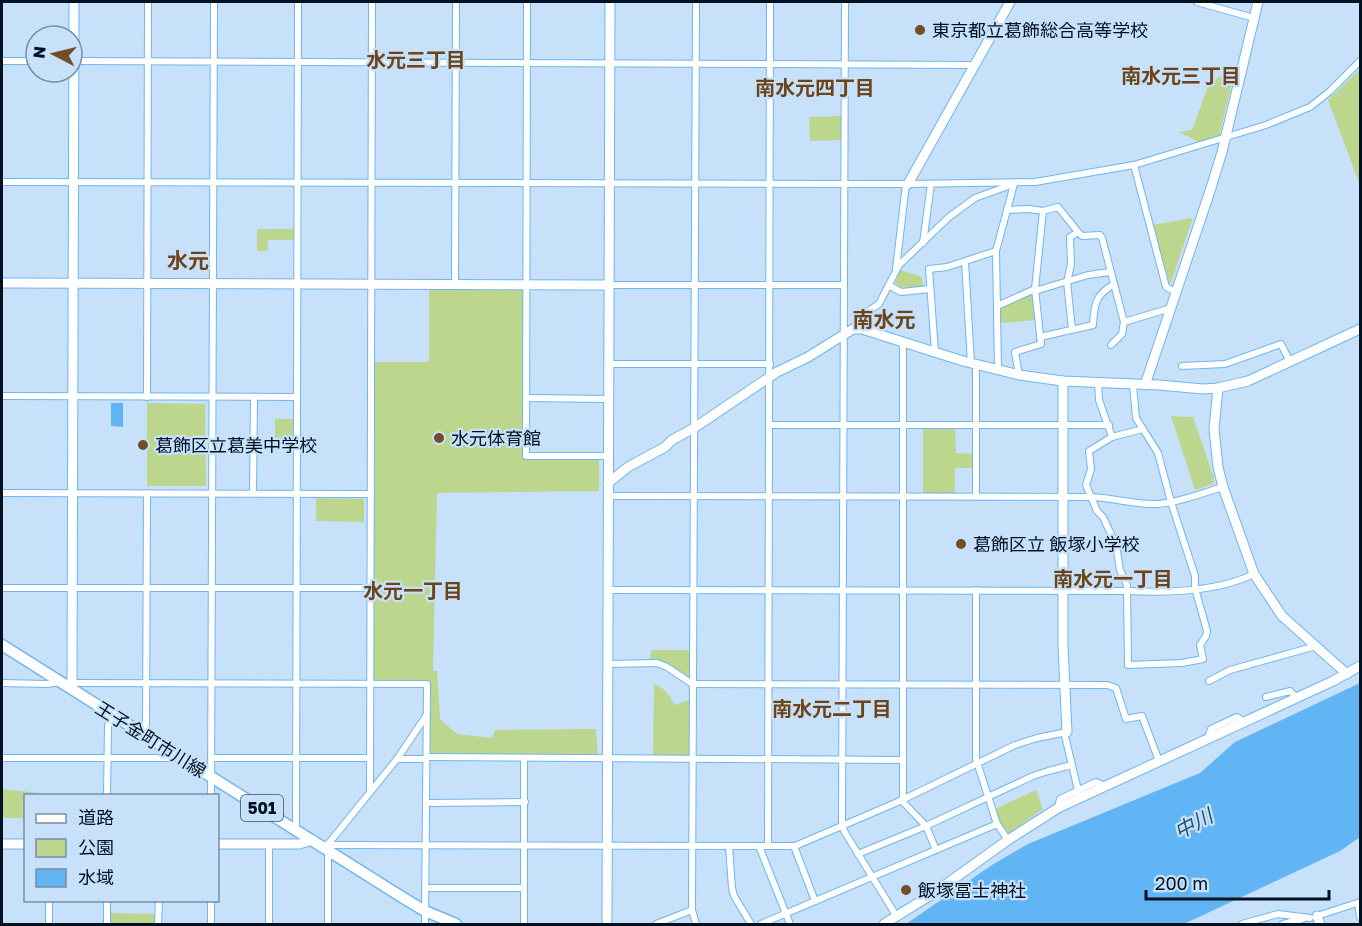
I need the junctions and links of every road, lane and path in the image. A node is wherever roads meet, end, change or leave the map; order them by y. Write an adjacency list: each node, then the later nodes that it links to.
1 (74, 2): 16 (street)
2 (148, 2): 20 (street)
3 (214, 2): 22 (street)
4 (298, 2): 23 (street)
5 (372, 2): 24 (street)
6 (456, 2): 25 (street)
7 (527, 2): 26 (street)
8 (610, 2): 27 (street)
9 (696, 2): 28 (street)
10 (770, 2): 29 (street)
11 (845, 2): 30 (street)
12 (1010, 2): 31 (street)
13 (1197, 2): 15 (street)
14 (1258, 2): 15 (street)
15 (1254, 18): 33 (street)
16 (74, 24)
17 (2, 61): 18 (street)
18 (24, 61)
19 (84, 61): 20 (street)
20 (148, 61): 22 (street); 39 (street)
21 (1360, 61): 33 (street)
22 (214, 62): 23 (street); 37 (street)
23 (298, 62): 24 (street); 38 (street)
24 (372, 62): 25 (street); 40 (street)
25 (456, 63): 26 (street); 41 (street)
26 (527, 63): 27 (street); 42 (street)
27 (609, 64): 28 (street); 43 (street)
28 (695, 64): 29 (street); 44 (street)
29 (770, 64): 30 (street); 45 (street)
30 (845, 65): 31 (street); 46 (street)
31 (974, 65): 47 (street)
32 (73, 84): 36 (street)
33 (1225, 138): 34 (street); 75 (street)
34 (1134, 165): 49 (street); 75 (street)
35 (2, 182): 36 (street)
36 (73, 182): 39 (street); 61 (street)
37 (214, 182): 38 (street); 39 (street); 62 (street)
38 (298, 182): 40 (street); 63 (street)
39 (147, 183): 60 (street)
40 (371, 183): 41 (street); 64 (street)
41 (455, 183): 42 (street); 65 (street)
42 (527, 183): 43 (street); 69 (street)
43 (609, 184): 44 (street); 70 (street)
44 (695, 184): 45 (street); 66 (street)
45 (770, 184): 46 (street); 67 (street)
46 (844, 184): 47 (street); 71 (street)
47 (907, 184): 48 (street); 57 (street)
48 (931, 184): 49 (street); 53 (street)
49 (1014, 184): 50 (street); 53 (street)
50 (1007, 210): 51 (street); 54 (street)
51 (1043, 211): 52 (street); 74 (street)
52 (1078, 232): 56 (street); 58 (street)
53 (923, 244): 57 (street)
54 (996, 251): 55 (street); 76 (street)
55 (965, 262): 73 (street); 91 (street)
56 (1110, 272): 58 (street); 68 (street)
57 (896, 273): 72 (street)
58 (1067, 282): 74 (street); 80 (street)
59 (2, 283): 61 (street)
60 (147, 283): 61 (street); 62 (street); 103 (street)
61 (73, 284): 102 (street)
62 (213, 284): 63 (street); 104 (street)
63 (297, 284): 64 (street); 105 (street)
64 (371, 284): 65 (street); 127 (street)
65 (455, 284): 69 (street)
66 (695, 284): 67 (street); 70 (street); 89 (street)
67 (770, 284): 71 (street); 90 (street)
68 (1114, 284): 78 (street); 80 (street)
69 (526, 285): 70 (street); 107 (street)
70 (608, 285): 88 (street)
71 (844, 285): 82 (street)
72 (890, 286): 73 (street); 79 (street)
73 (930, 290): 86 (street)
74 (1035, 290): 76 (street); 83 (street)
75 (1176, 292): 77 (street)
76 (997, 306): 93 (street)
77 (1171, 308): 78 (street); 99 (street)
78 (1124, 322): 85 (street)
79 (853, 329): 82 (street); 84 (street)
80 (1072, 329): 83 (street)
81 (1360, 329): 87 (street)
82 (843, 336): 95 (street); 109 (street)
83 (1040, 337): 94 (street)
84 (903, 342): 86 (street); 110 (street)
85 (1111, 345)
86 (934, 352): 91 (street)
87 (1290, 362): 92 (street); 100 (street)
88 (608, 364): 89 (street); 108 (street)
89 (694, 364): 90 (street); 115 (street)
90 (770, 364): 95 (street)
91 (974, 364): 93 (street); 112 (street)
92 (1182, 366)
93 (998, 370): 94 (street)
94 (1019, 375): 96 (street)
95 (769, 377): 111 (street); 115 (street)
96 (1064, 381): 97 (street); 113 (street)
97 (1098, 382): 98 (street); 114 (street)
98 (1133, 385): 99 (street); 116 (street)
99 (1145, 385): 100 (street)
100 (1218, 388): 120 (street)
101 (2, 396): 102 (street)
102 (73, 397): 103 (street); 122 (street)
103 (147, 397): 104 (street)
104 (213, 397): 106 (street); 124 (street)
105 (297, 397): 106 (street); 126 (street)
106 (254, 398): 125 (street)
107 (526, 398): 108 (street); 118 (street)
108 (608, 399): 118 (street)
109 (843, 424): 110 (street); 111 (street); 131 (street)
110 (903, 424): 112 (street); 132 (street)
111 (770, 425): 130 (street)
112 (976, 425): 113 (street); 133 (street)
113 (1063, 425): 114 (street); 134 (street)
114 (1109, 425): 117 (street)
115 (694, 428): 119 (street); 129 (street)
116 (1143, 429): 117 (street); 136 (street)
117 (1112, 437): 135 (street)
118 (608, 456): 119 (street)
119 (608, 483): 128 (street)
120 (1223, 487): 136 (street); 137 (street)
121 (2, 493): 122 (street)
122 (73, 493): 123 (street); 139 (street)
123 (147, 493): 124 (street); 140 (street)
124 (213, 493): 125 (street); 141 (street)
125 (253, 493): 126 (street)
126 (297, 494): 127 (street); 144 (street)
127 (370, 494): 142 (street)
128 (608, 496): 129 (street); 145 (street)
129 (694, 496): 130 (street); 146 (street)
130 (769, 496): 131 (street); 147 (street)
131 (843, 496): 132 (street); 148 (street)
132 (903, 496): 133 (street); 149 (street)
133 (976, 496): 134 (street)
134 (1063, 497): 135 (street); 151 (street)
135 (1092, 497): 136 (street); 152 (street)
136 (1171, 502): 143 (street)
137 (1254, 574): 143 (street); 154 (street)
138 (2, 588): 139 (street)
139 (72, 588): 140 (street); 161 (street)
140 (146, 588): 141 (street); 160 (street)
141 (212, 588): 144 (street); 162 (street)
142 (370, 588): 144 (street); 164 (street)
143 (1195, 588): 152 (street); 152 (street)
144 (297, 589): 163 (street)
145 (608, 590): 146 (street); 155 (street)
146 (693, 590): 147 (street); 165 (street)
147 (769, 590): 148 (street); 166 (street)
148 (842, 590): 149 (street); 167 (street)
149 (903, 590): 150 (street); 168 (street)
150 (976, 590): 151 (street); 169 (street)
151 (1063, 591): 152 (street); 170 (street)
152 (1128, 591)
153 (2, 645): 161 (main road, 王子金町市川線 / 501)
154 (1316, 646): 157 (street); 158 (street)
155 (608, 663): 165 (street); 184 (street)
156 (1360, 666): 157 (street)
157 (1347, 674): 172 (street)
158 (1209, 681)
159 (2, 683): 161 (street)
160 (146, 683): 161 (street); 162 (street); 176 (street)
161 (67, 684): 173 (main road, 王子金町市川線 / 501)
162 (212, 684): 163 (street); 179 (street)
163 (297, 684): 164 (street); 180 (street)
164 (370, 684): 174 (street); 181 (street)
165 (694, 685): 166 (street); 187 (street)
166 (769, 685): 167 (street); 188 (street)
167 (842, 685): 168 (street); 189 (street)
168 (903, 686): 169 (street); 190 (street)
169 (976, 686): 170 (street); 192 (street)
170 (1064, 686): 175 (street); 191 (street)
171 (1266, 697): 172 (street)
172 (1296, 697): 191 (street)
173 (111, 714): 176 (main road, 王子金町市川線 / 501); 185 (street)
174 (426, 716): 182 (street); 186 (street)
175 (1065, 732): 192 (street); 193 (street)
176 (146, 735): 177 (main road, 王子金町市川線 / 501)
177 (176, 754): 185 (street); 194 (main road, 王子金町市川線 / 501)
178 (2, 758): 185 (street)
179 (212, 758): 180 (street); 194 (street)
180 (296, 758): 181 (street); 208 (street)
181 (370, 758): 197 (street)
182 (427, 758): 183 (street); 186 (street); 203 (street)
183 (524, 758): 184 (street); 202 (street)
184 (608, 758): 187 (street); 217 (street)
185 (107, 759): 198 (street)
186 (397, 759): 197 (street)
187 (693, 760): 188 (street); 218 (street)
188 (769, 760): 189 (street); 221 (street)
189 (842, 760): 190 (street); 205 (street)
190 (902, 760): 201 (street)
191 (1159, 761): 195 (street)
192 (977, 763): 200 (street); 201 (street)
193 (1072, 765): 196 (street); 200 (street)
194 (211, 777): 199 (street); 208 (main road, 王子金町市川線 / 501)
195 (1105, 786): 196 (street); 204 (street)
196 (1078, 790): 204 (street)
197 (370, 791): 223 (street)
198 (107, 794)
199 (212, 794)
200 (988, 797): 206 (street); 207 (street)
201 (902, 800): 205 (street); 207 (street)
202 (525, 802): 203 (street); 216 (street)
203 (426, 803): 215 (street)
204 (1058, 808): 210 (street)
205 (842, 824): 222 (street); 225 (street)
206 (997, 824): 210 (street); 224 (street)
207 (926, 826): 224 (street); 225 (street)
208 (296, 830): 209 (main road, 王子金町市川線 / 501)
209 (313, 840): 214 (street); 223 (main road, 王子金町市川線 / 501)
210 (1008, 840): 238 (street)
211 (2, 844): 212 (street)
212 (24, 844)
213 (219, 844): 214 (street)
214 (269, 844): 246 (street)
215 (426, 845): 216 (street); 223 (street); 227 (street)
216 (525, 846): 217 (street); 228 (street)
217 (607, 846): 218 (street); 251 (street)
218 (693, 846): 219 (street); 235 (street)
219 (729, 846): 220 (street); 254 (street)
220 (759, 846): 221 (street); 237 (street)
221 (768, 846): 222 (street)
222 (794, 846): 229 (street)
223 (326, 848): 236 (main road, 王子金町市川線 / 501); 247 (street)
224 (936, 850): 226 (street)
225 (858, 854): 226 (street)
226 (873, 877): 229 (street); 238 (street)
227 (425, 888): 228 (street); 236 (street)
228 (524, 888): 250 (street)
229 (815, 901): 237 (street)
230 (49, 902): 242 (street)
231 (107, 902): 243 (street)
232 (159, 902): 244 (street)
233 (211, 902): 245 (street)
234 (1359, 903): 239 (street); 240 (street)
235 (692, 910): 241 (street); 253 (street)
236 (425, 911): 248 (street); 249 (main road, 王子金町市川線 / 501)
237 (786, 913): 255 (street); 256 (street)
238 (897, 917): 257 (street)
239 (1360, 917)
240 (1318, 920)
241 (669, 922): 252 (street)
242 (49, 924)
243 (107, 924)
244 (158, 924)
245 (211, 924)
246 (269, 924)
247 (328, 924)
248 (425, 924)
249 (456, 924)
250 (524, 924)
251 (607, 924)
252 (656, 924)
253 (696, 924)
254 (751, 924)
255 (761, 924)
256 (790, 924)
257 (885, 924)
258 (1242, 924): 259 (street)
259 (1283, 924)

